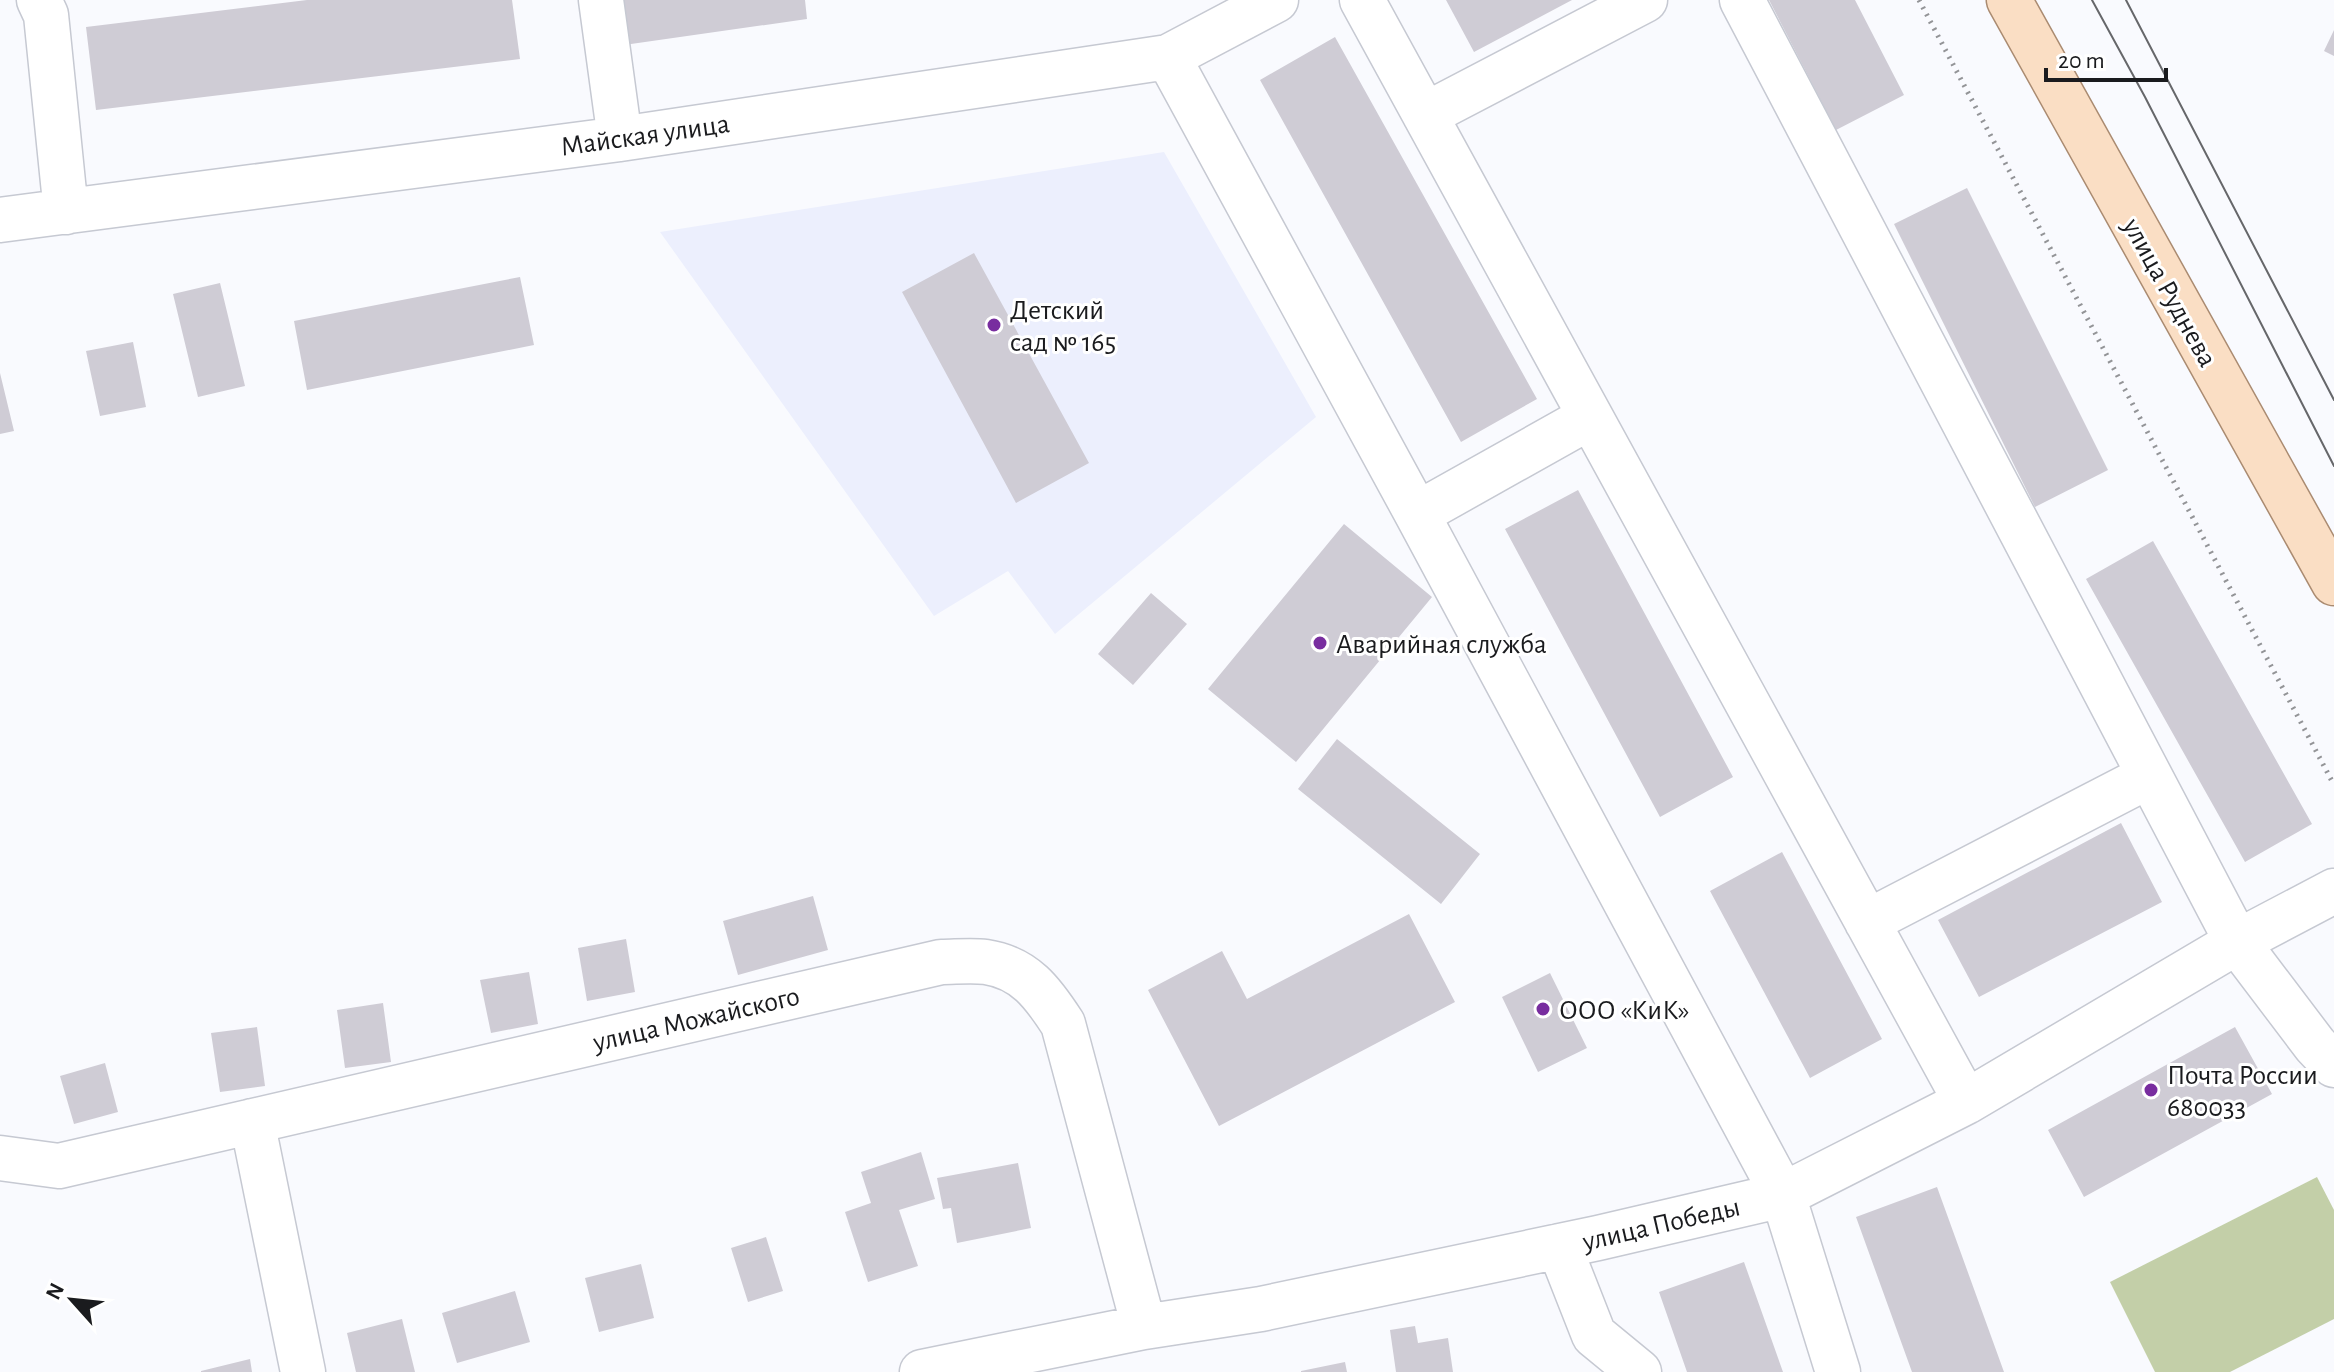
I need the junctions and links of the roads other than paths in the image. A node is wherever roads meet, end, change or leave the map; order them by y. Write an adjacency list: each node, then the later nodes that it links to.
1 (39, 0): 11 (street)
2 (601, 0): 10 (street)
3 (1276, 0): 8 (street, Майская улица)
4 (1362, 0): 9 (street)
5 (1645, 0): 9 (street)
6 (1742, 0): 16 (street)
7 (2009, 0): 15 (main road, улица Руднева)
8 (1168, 57): 10 (street, Майская улица); 14 (street)
9 (1425, 115): 13 (street)
10 (620, 139): 11 (street, Майская улица)
11 (66, 212): 12 (street, Майская улица)
12 (0, 220)
13 (1590, 417): 14 (street); 18 (street)
14 (1417, 514): 24 (street)
15 (2334, 583)
16 (2149, 776): 18 (street); 19 (street)
17 (2334, 891): 19 (street, улица Победы)
18 (1867, 922): 21 (street)
19 (2237, 942): 20 (street); 21 (street, улица Победы)
20 (2334, 1065)
21 (1966, 1102): 24 (street, улица Победы)
22 (252, 1121): 23 (street, улица Можайского); 26 (street, улица Можайского); 27 (street)
23 (0, 1158)
24 (1783, 1195): 25 (street, улица Победы); 30 (street)
25 (1559, 1246): 26 (street, улица Победы); 29 (street)
26 (1144, 1327): 28 (street, улица Победы)
27 (303, 1372)
28 (922, 1372)
29 (1639, 1372)
30 (1838, 1372)

